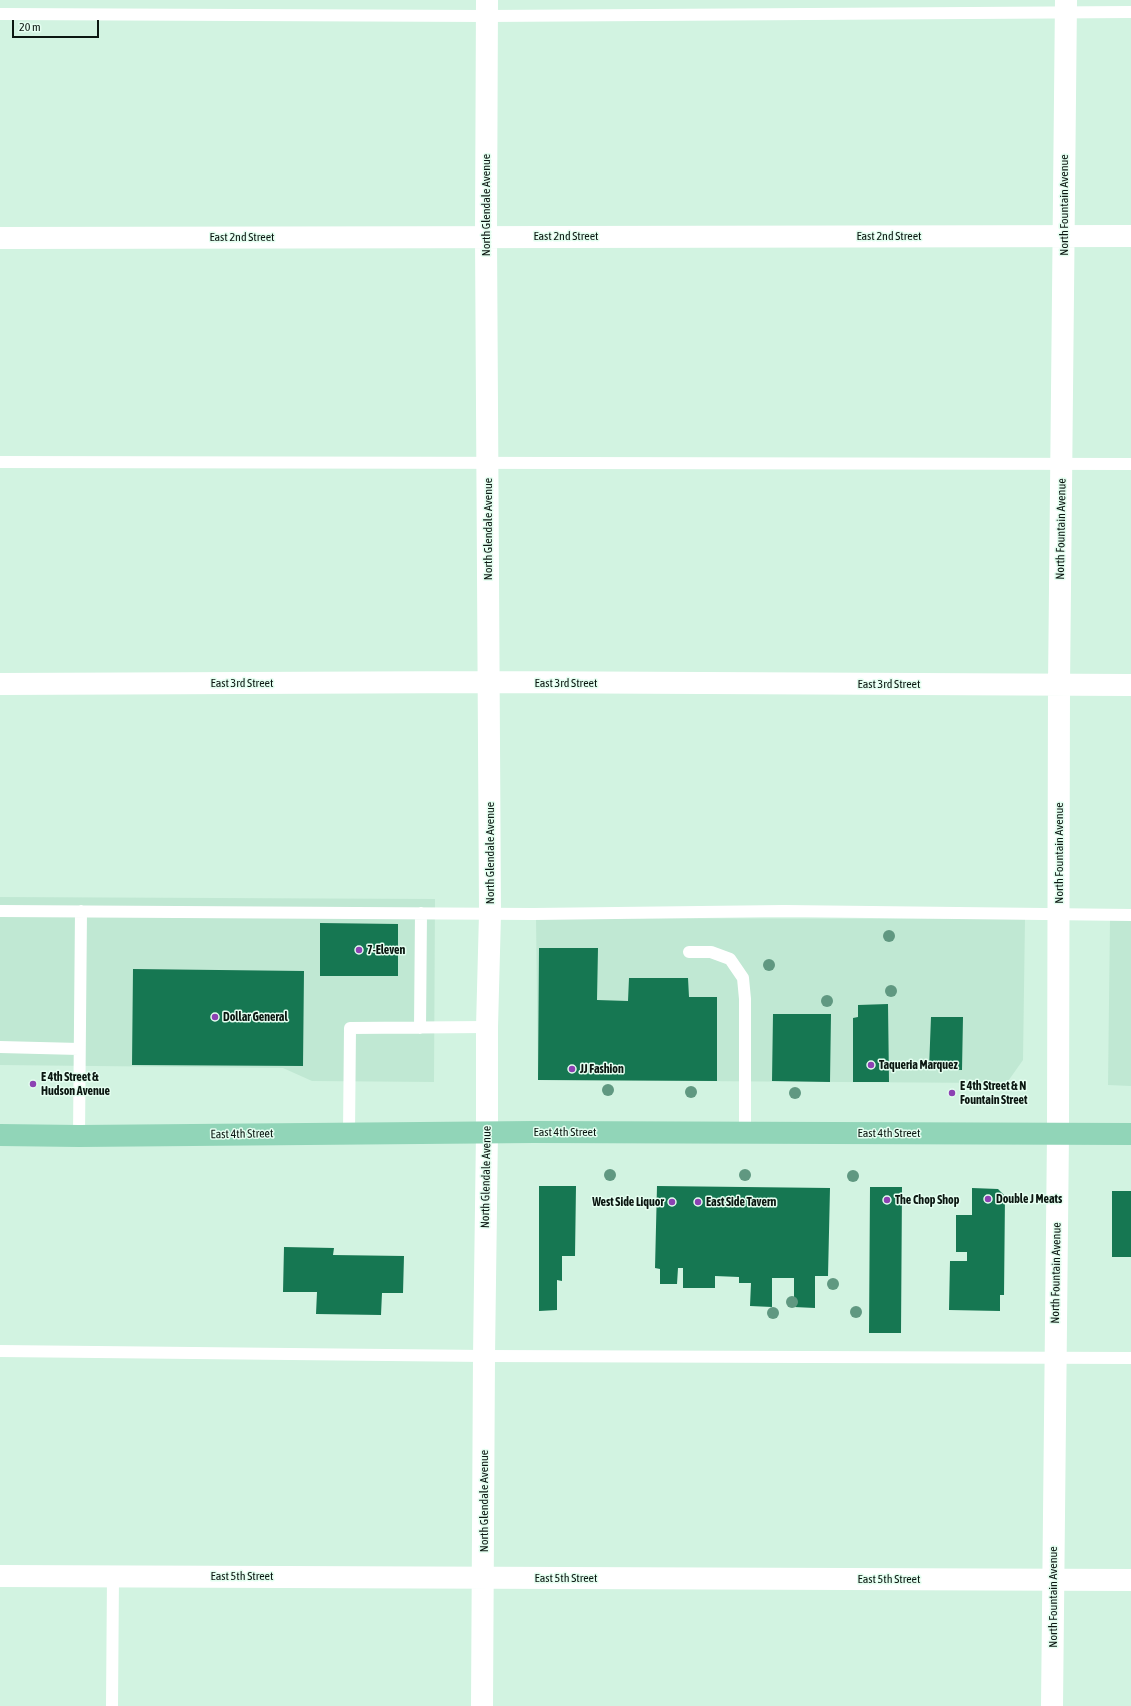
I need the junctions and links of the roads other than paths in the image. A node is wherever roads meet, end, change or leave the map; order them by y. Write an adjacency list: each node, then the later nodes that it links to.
1 (1066, 6): 2 (lane); 3 (lane); 5 (street, North Fountain Avenue)
2 (487, 8): 4 (lane); 7 (street, North Glendale Avenue)
3 (1131, 12)
4 (0, 14)
5 (1064, 235): 6 (street, East 2nd Street); 7 (street, East 2nd Street); 11 (street, North Fountain Avenue)
6 (1131, 236)
7 (486, 237): 8 (street, East 2nd Street); 10 (street, North Glendale Avenue)
8 (0, 238)
9 (0, 462): 10 (lane)
10 (487, 463): 11 (lane); 13 (street, North Glendale Avenue)
11 (1062, 463): 12 (lane); 15 (street, North Fountain Avenue)
12 (1131, 464)
13 (489, 682): 14 (street, East 3rd Street); 15 (street, East 3rd Street); 20 (street, North Glendale Avenue)
14 (0, 684)
15 (1059, 685): 16 (street, East 3rd Street); 21 (street, North Fountain Avenue)
16 (1131, 685)
17 (0, 911): 18 (lane)
18 (81, 911): 19 (lane); 27 (lane)
19 (421, 913): 20 (lane); 24 (lane)
20 (490, 914): 21 (lane); 25 (street, North Glendale Avenue)
21 (1059, 915): 22 (lane); 31 (street, North Fountain Avenue)
22 (1131, 915)
23 (689, 952): 29 (lane)
24 (420, 1028): 25 (lane); 30 (lane)
25 (487, 1028): 28 (street, North Glendale Avenue)
26 (0, 1047): 27 (lane)
27 (79, 1049): 34 (lane)
28 (488, 1132): 29 (main road, East 4th Street); 30 (main road, East 4th Street); 36 (street, North Glendale Avenue)
29 (745, 1132): 31 (main road, East 4th Street)
30 (350, 1133): 34 (main road, East 4th Street)
31 (1058, 1133): 32 (main road, East 4th Street); 37 (street, North Fountain Avenue)
32 (1131, 1134)
33 (0, 1135): 34 (main road, East 4th Street)
34 (79, 1136)
35 (0, 1351): 36 (lane)
36 (484, 1356): 37 (lane); 41 (street, North Glendale Avenue)
37 (1055, 1357): 38 (lane); 42 (street, North Fountain Avenue)
38 (1131, 1358)
39 (0, 1576): 40 (street, East 5th Street)
40 (113, 1576): 41 (street, East 5th Street); 44 (lane)
41 (483, 1577): 42 (street, East 5th Street); 45 (street, North Glendale Avenue)
42 (1053, 1580): 43 (street, East 5th Street); 46 (street, North Fountain Avenue)
43 (1131, 1580)
44 (112, 1706)
45 (482, 1706)
46 (1052, 1706)

